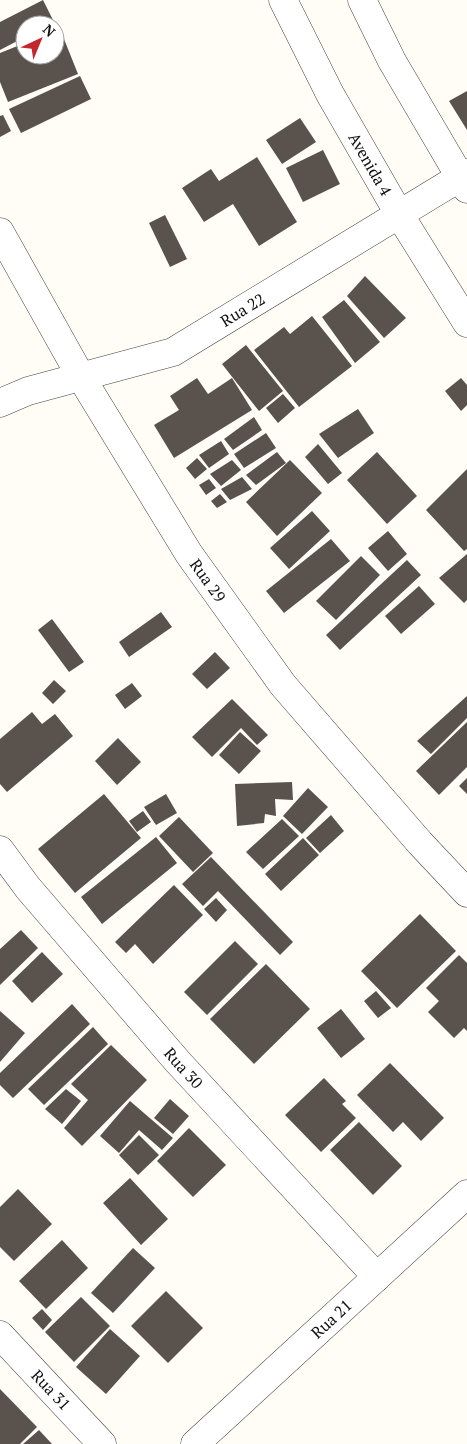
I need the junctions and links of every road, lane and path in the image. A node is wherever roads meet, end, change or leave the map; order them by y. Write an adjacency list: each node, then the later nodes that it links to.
1 (283, 0): 4 (street, Avenida 4)
2 (362, 0): 3 (street)
3 (465, 180): 4 (street, Rua 22)
4 (399, 214): 6 (street, Avenida 4); 7 (street, Rua 22)
5 (0, 232): 7 (street, Rua 29)
6 (467, 323)
7 (81, 377): 8 (street, Rua 22); 10 (street, Rua 29)
8 (0, 403)
9 (0, 850): 12 (street, Rua 30)
10 (467, 893)
11 (467, 1194): 12 (street, Rua 21)
12 (376, 1277): 15 (street, Rua 21)
13 (0, 1336): 14 (street, Rua 31)
14 (102, 1444)
15 (195, 1444)

